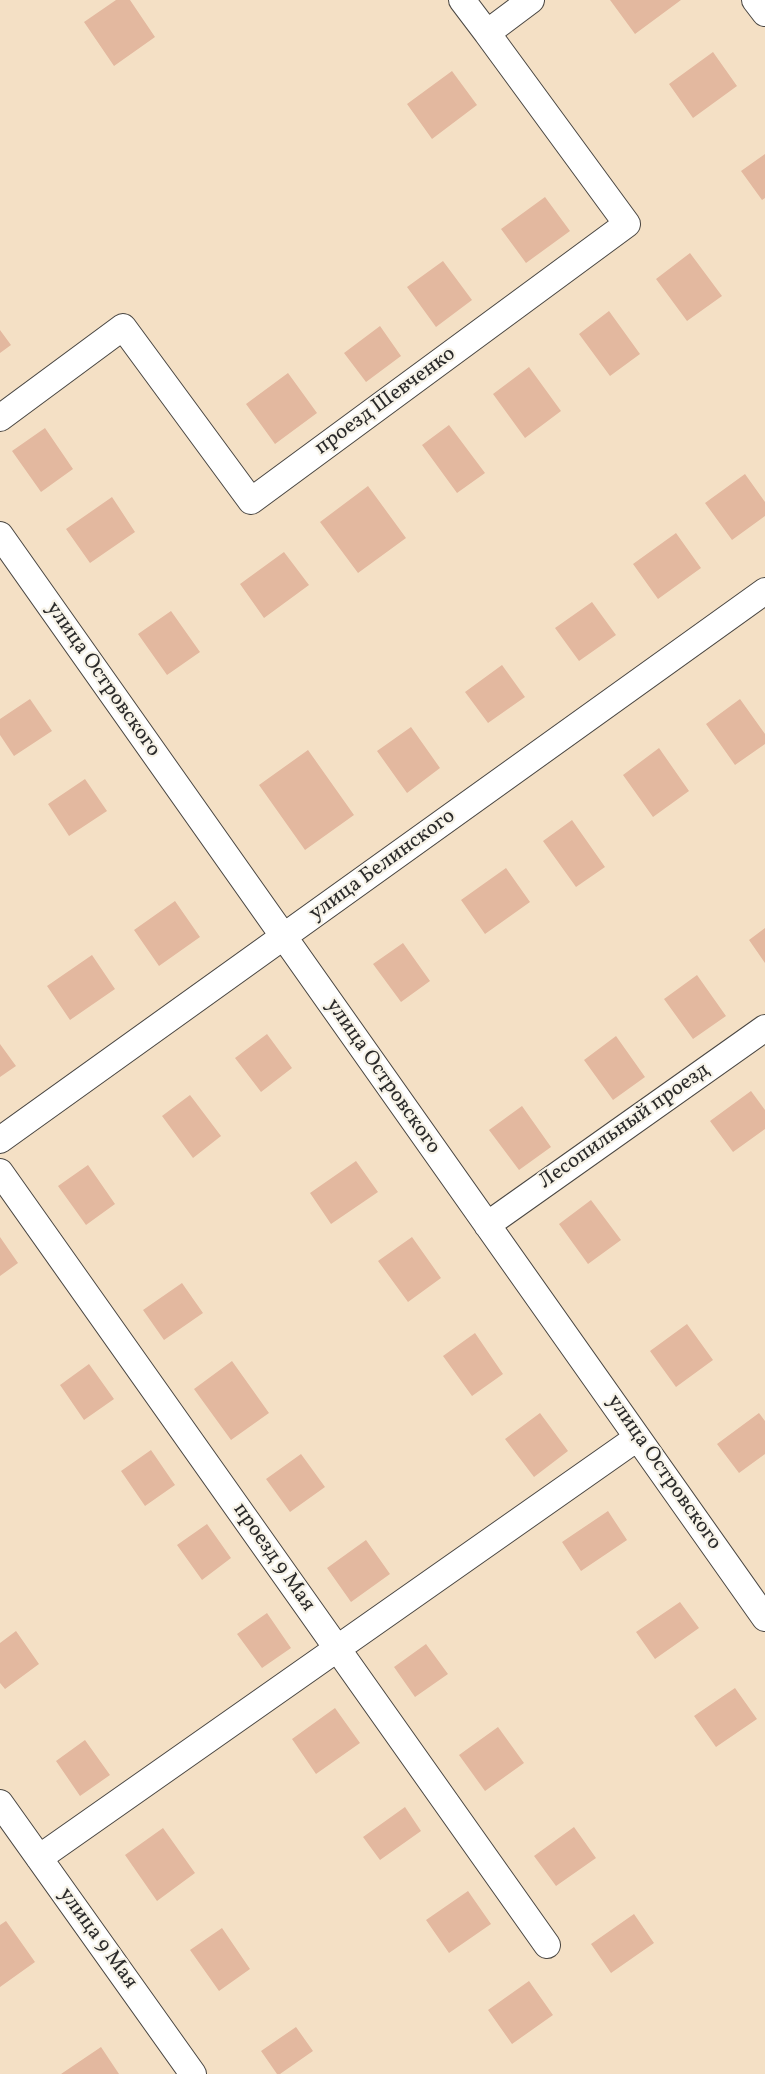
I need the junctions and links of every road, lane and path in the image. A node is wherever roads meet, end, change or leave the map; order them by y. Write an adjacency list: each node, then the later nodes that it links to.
1 (462, 0): 5 (street, проезд Шевченко)
2 (531, 0): 5 (street)
3 (755, 0): 4 (street)
4 (765, 13)
5 (487, 33): 6 (street, проезд Шевченко)
6 (0, 417)
7 (0, 535): 9 (street, улица Островского)
8 (765, 591): 9 (street, улица Белинского)
9 (284, 937): 11 (street, улица Белинского); 13 (street, улица Островского)
10 (764, 1031): 13 (street, Лесопильный проезд)
11 (0, 1140)
12 (0, 1172): 16 (street, проезд 9 Мая)
13 (487, 1225): 14 (street, улица Островского)
14 (638, 1438): 15 (street, улица Островского); 16 (street)
15 (765, 1618)
16 (338, 1649): 18 (street); 19 (street, проезд 9 Мая)
17 (0, 1803): 18 (street, улица 9 Мая)
18 (39, 1858): 20 (street, улица 9 Мая)
19 (547, 1945)
20 (193, 2074)

